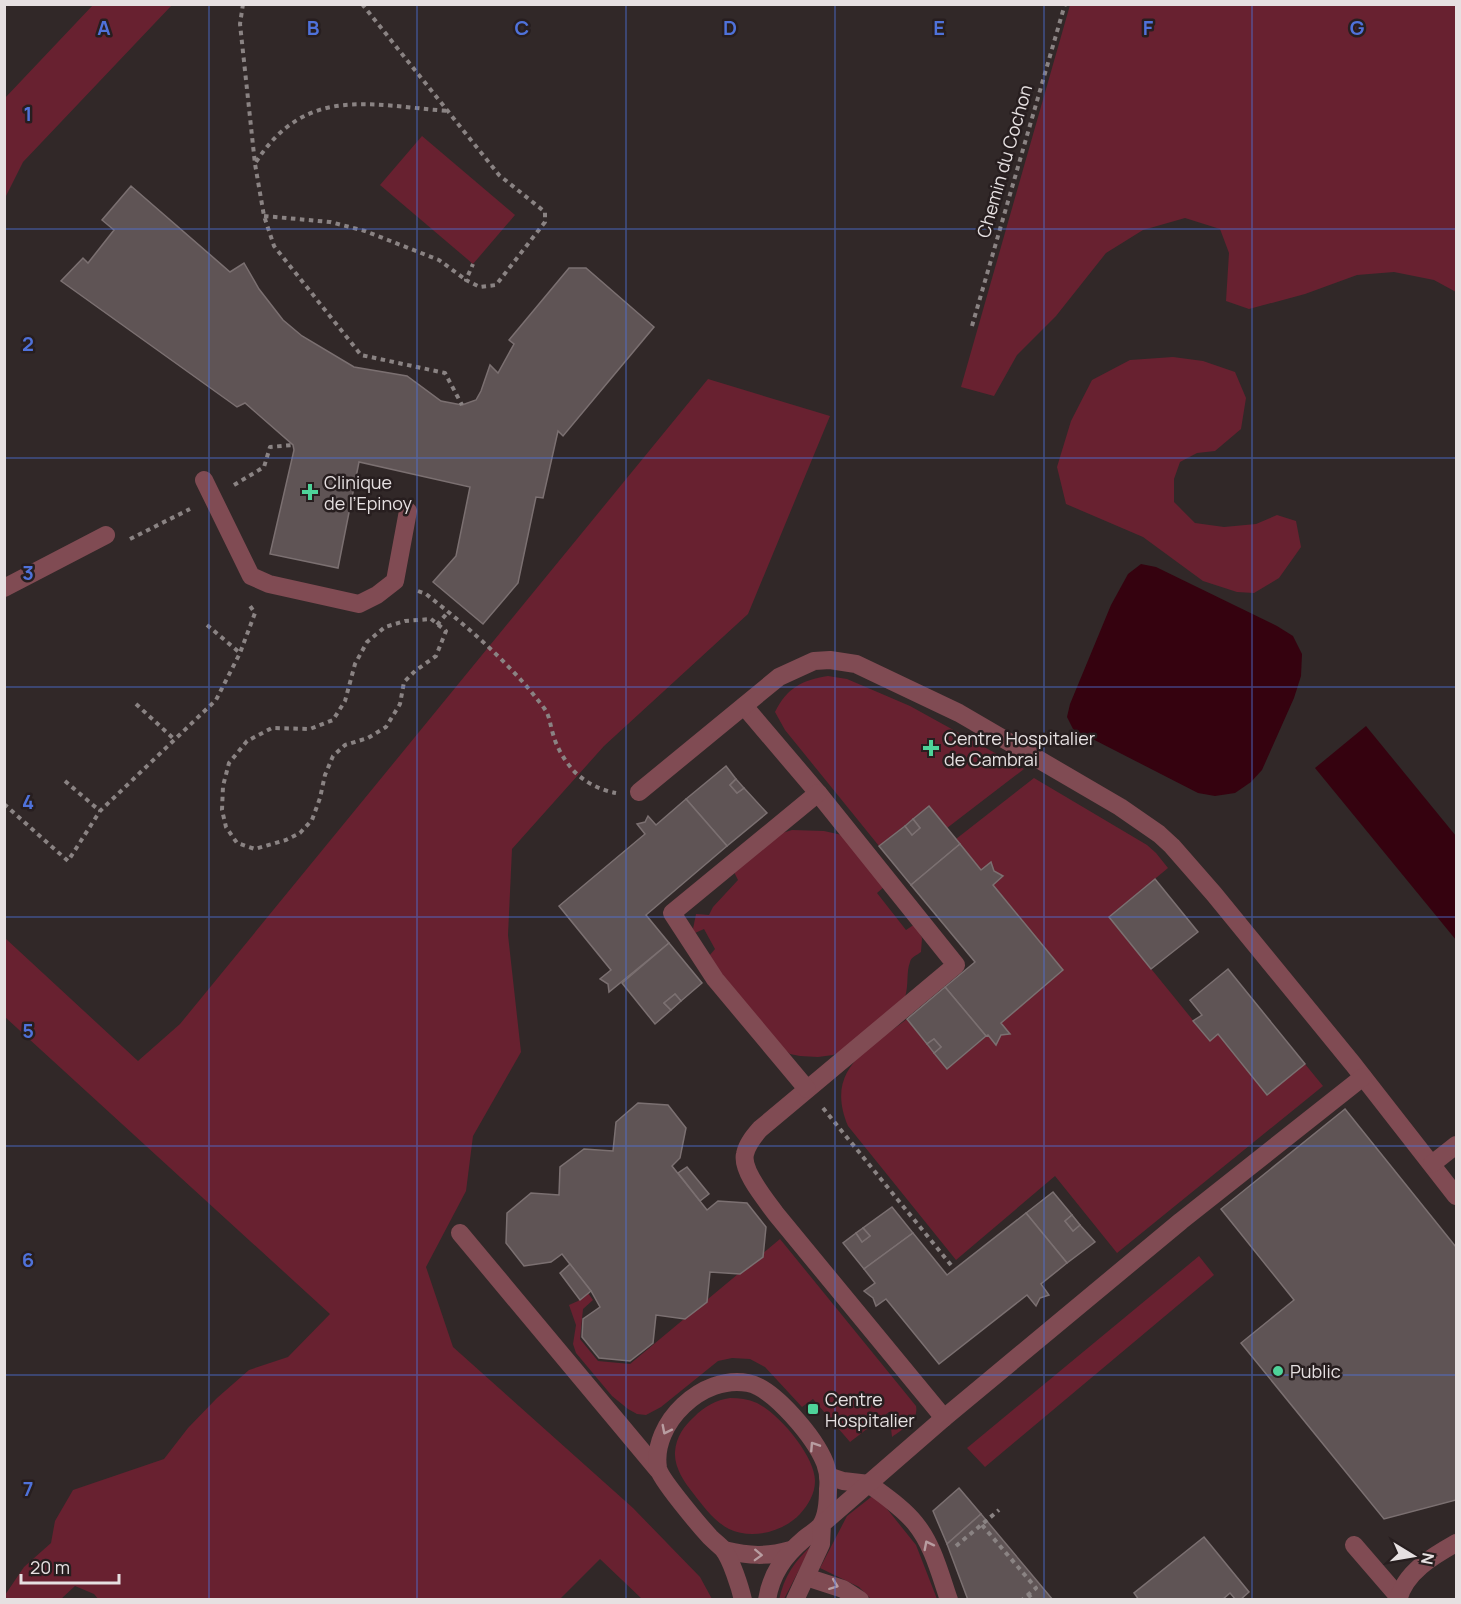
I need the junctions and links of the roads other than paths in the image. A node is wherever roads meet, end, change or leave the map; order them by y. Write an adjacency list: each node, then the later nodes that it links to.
1 (204, 480): 2 (lane)
2 (408, 511)
3 (106, 535): 4 (lane)
4 (4, 588)
5 (744, 706): 6 (lane); 7 (lane); 8 (lane)
6 (639, 792)
7 (818, 793): 9 (lane); 9 (lane)
8 (1363, 1077): 11 (lane); 14 (lane)
9 (807, 1089): 14 (lane)
10 (1456, 1145): 11 (lane)
11 (1432, 1164): 12 (lane)
12 (1456, 1196)
13 (460, 1233): 15 (lane)
14 (944, 1418): 17 (lane)
15 (658, 1470): 16 (lane, one-way to 15); 21 (lane)
16 (828, 1476): 17 (lane); 18 (lane)
17 (869, 1484): 18 (lane); 29 (lane, one-way to 17)
18 (822, 1524): 22 (lane); 23 (lane)
19 (1456, 1544): 24 (lane)
20 (1354, 1545): 24 (lane)
21 (724, 1550): 22 (lane, one-way to 22); 25 (lane)
22 (792, 1550): 26 (lane)
23 (806, 1577): 27 (lane); 28 (lane, one-way to 28)
24 (1398, 1598)
25 (743, 1599)
26 (767, 1599)
27 (795, 1599)
28 (860, 1599)
29 (949, 1599)

